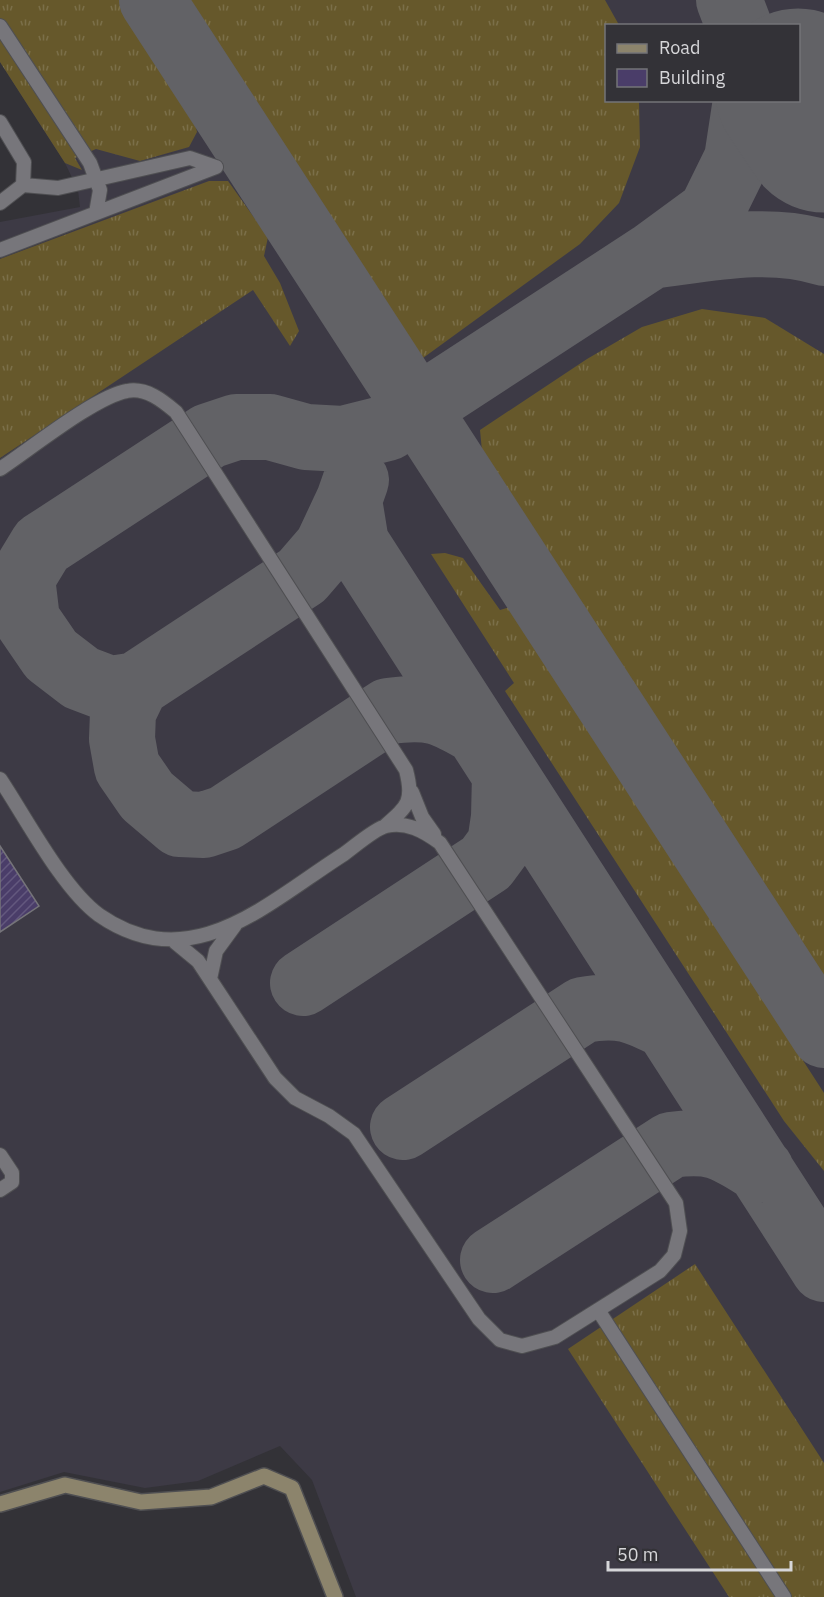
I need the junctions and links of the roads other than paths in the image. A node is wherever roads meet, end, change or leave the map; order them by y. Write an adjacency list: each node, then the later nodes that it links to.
1 (0, 26): 3 (lane)
2 (0, 122): 4 (lane)
3 (96, 180): 4 (lane); 6 (lane); 6 (lane)
4 (22, 185): 5 (lane)
5 (0, 203)
6 (96, 213): 7 (lane)
7 (0, 250)
8 (0, 469): 10 (lane)
9 (0, 779): 14 (lane)
10 (412, 792): 11 (lane); 12 (lane)
11 (385, 826): 12 (lane); 13 (lane)
12 (440, 843): 18 (lane)
13 (235, 925): 14 (lane); 15 (lane)
14 (175, 942): 15 (lane)
15 (210, 980): 18 (lane)
16 (0, 1155): 17 (lane)
17 (0, 1190)
18 (598, 1310): 21 (lane)
19 (0, 1504): 20 (street)
20 (335, 1597)
21 (784, 1597)

